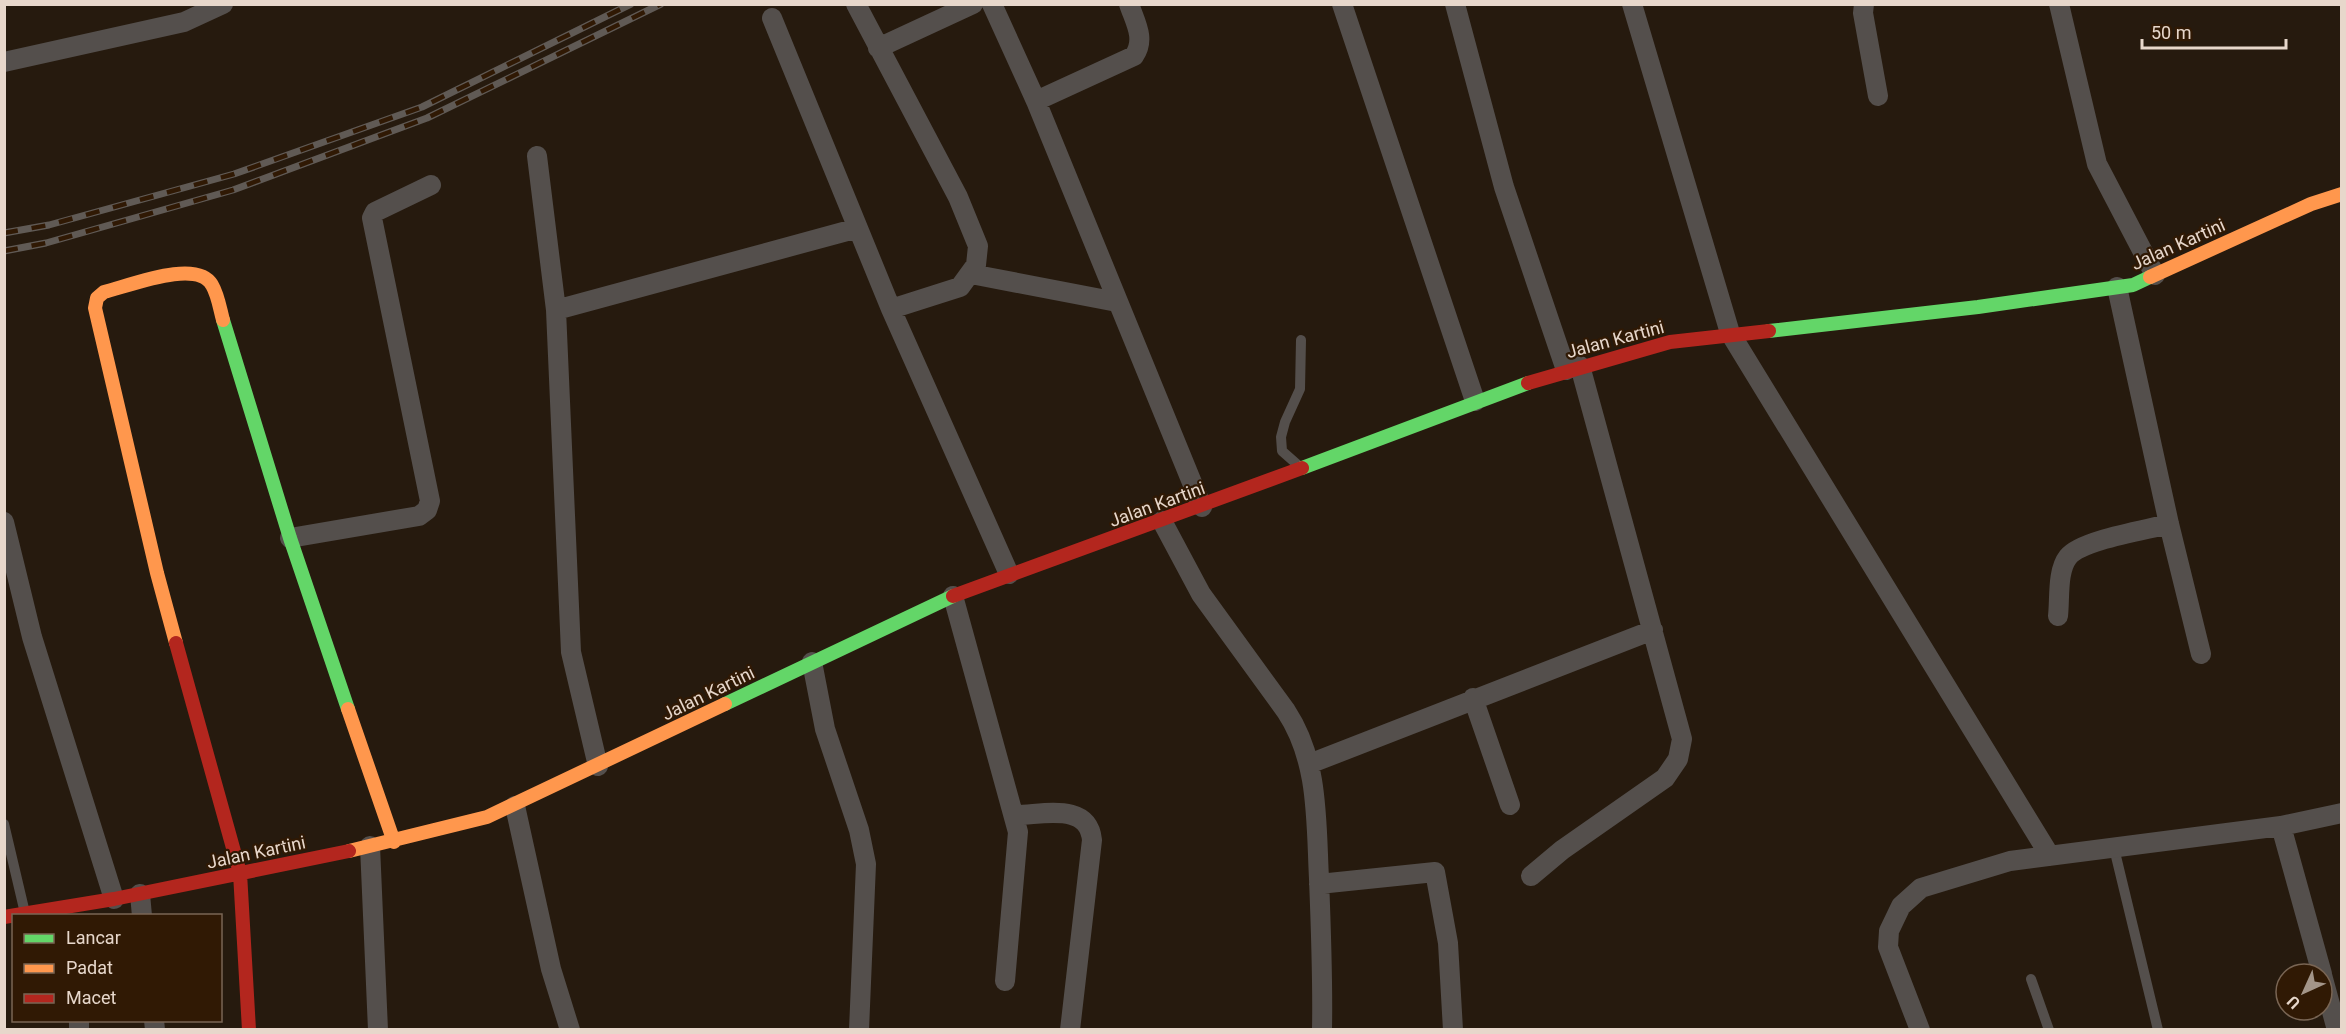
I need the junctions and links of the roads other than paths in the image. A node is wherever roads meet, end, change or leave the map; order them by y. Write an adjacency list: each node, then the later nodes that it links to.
1 (223, 4): 13 (street)
2 (856, 4): 12 (street)
3 (973, 4): 12 (street)
4 (992, 4): 15 (street)
5 (1129, 4): 15 (street)
6 (1342, 4): 29 (street)
7 (1455, 4): 28 (street)
8 (1632, 4): 26 (street)
9 (1864, 4): 14 (street)
10 (2059, 4): 21 (street)
11 (772, 18): 19 (street)
12 (878, 48): 20 (street)
13 (4, 62)
14 (1878, 96)
15 (1036, 102): 23 (street)
16 (537, 156): 25 (street)
17 (431, 185): 35 (street)
18 (2342, 194): 21 (street, Jalan Kartini)
19 (858, 228): 24 (street); 25 (street)
20 (972, 274): 23 (street); 24 (street)
21 (2156, 275): 22 (street, Jalan Kartini)
22 (2117, 287): 26 (street, Jalan Kartini); 34 (street)
23 (1117, 302): 31 (street)
24 (891, 309): 36 (street)
25 (556, 310): 44 (street)
26 (1730, 333): 28 (street, Jalan Kartini); 54 (street)
27 (1301, 340): 30 (lane)
28 (1573, 368): 29 (street, Jalan Kartini); 39 (street)
29 (1475, 401): 30 (street, Jalan Kartini)
30 (1301, 468): 31 (street, Jalan Kartini)
31 (1202, 507): 32 (street, Jalan Kartini)
32 (1162, 521): 36 (street, Jalan Kartini); 43 (street)
33 (4, 522): 59 (street)
34 (2169, 524): 38 (street); 40 (street)
35 (290, 538): 51 (street); 55 (street)
36 (1010, 574): 37 (street, Jalan Kartini)
37 (953, 596): 41 (street, Jalan Kartini); 48 (street)
38 (2058, 616)
39 (1653, 630): 42 (street); 56 (street)
40 (2201, 654)
41 (812, 662): 44 (street, Jalan Kartini); 70 (street)
42 (1473, 698): 43 (street); 45 (street)
43 (1309, 764): 57 (street)
44 (598, 766): 46 (street, Jalan Kartini)
45 (1510, 805)
46 (515, 806): 51 (street, Jalan Kartini); 69 (street)
47 (2342, 813): 50 (street)
48 (1015, 815): 66 (street); 71 (street)
49 (4, 824): 61 (lane)
50 (2281, 826): 53 (street); 64 (street)
51 (394, 842): 52 (street, Jalan Kartini)
52 (370, 846): 55 (street, Jalan Kartini); 68 (street)
53 (2114, 848): 54 (street); 76 (lane)
54 (2050, 856): 74 (street)
55 (240, 873): 58 (street, Jalan Kartini); 67 (street)
56 (1531, 876)
57 (1319, 885): 72 (street); 73 (street)
58 (140, 894): 59 (street, Jalan Kartini); 63 (street)
59 (114, 899): 60 (street, Jalan Kartini)
60 (83, 910): 61 (street, Jalan Kartini)
61 (25, 913): 62 (street, Jalan Kartini)
62 (20, 914)
63 (142, 914)
64 (2319, 962)
65 (2031, 979): 75 (lane)
66 (1005, 981)
67 (249, 1029)
68 (378, 1029)
69 (570, 1029)
70 (859, 1029)
71 (1070, 1029)
72 (1322, 1029)
73 (1453, 1029)
74 (1920, 1029)
75 (2049, 1029)
76 (2158, 1029)

